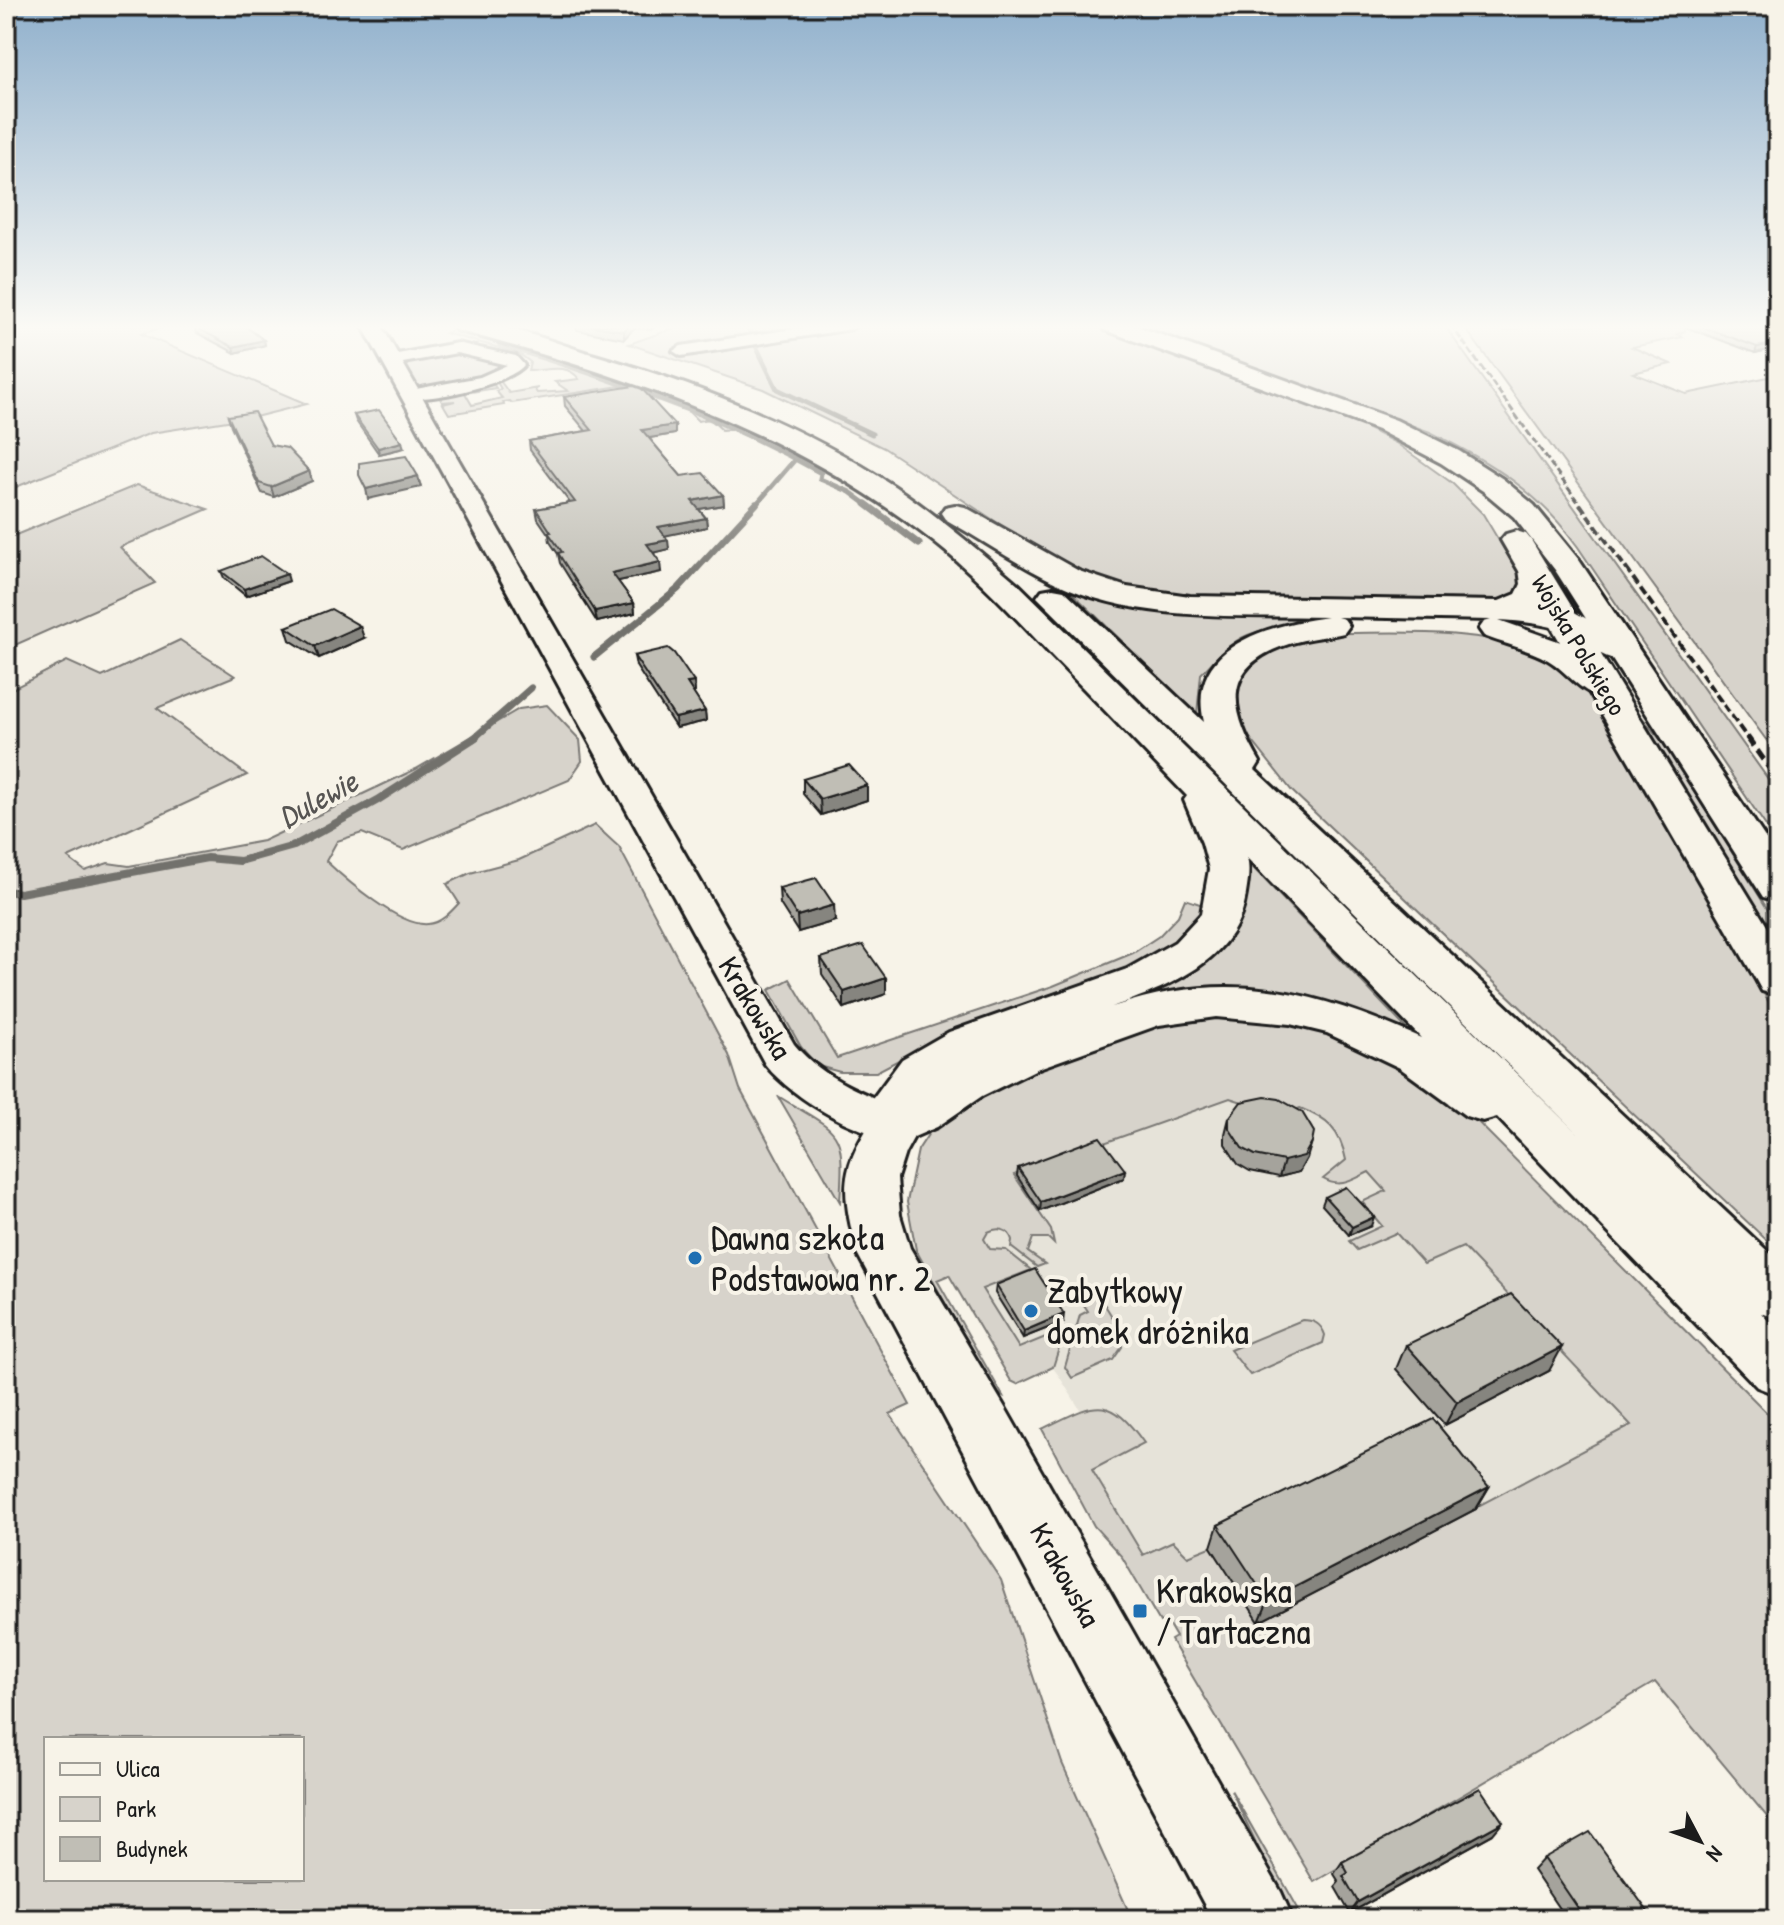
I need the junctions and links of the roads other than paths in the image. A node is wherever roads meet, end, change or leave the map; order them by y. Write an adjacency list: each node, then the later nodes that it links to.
1 (423, 415): 17 (street, Krakowska)
2 (746, 415): 13 (main road)
3 (784, 415): 6 (main road)
4 (1347, 415): 7 (main road, Wojska Polskiego)
5 (1356, 415): 8 (main road, Wojska Polskiego)
6 (955, 513): 9 (main road); 14 (main road)
7 (1534, 569): 9 (main road); 10 (main road, Wojska Polskiego)
8 (1583, 589): 10 (main road); 11 (main road, Wojska Polskiego)
9 (1498, 620): 10 (main road); 12 (main road); 14 (main road)
10 (1565, 620): 11 (main road); 12 (main road, Wojska Polskiego)
11 (1623, 652): 15 (main road, Wojska Polskiego)
12 (1604, 688): 16 (main road, Wojska Polskiego)
13 (1196, 782): 17 (main road); 18 (main road)
14 (1279, 814): 19 (main road)
15 (1778, 888)
16 (1778, 980)
17 (896, 1124): 18 (main road); 21 (main road, Krakowska)
18 (1600, 1191): 20 (main road)
19 (1778, 1296)
20 (1778, 1369)
21 (1254, 1919)

